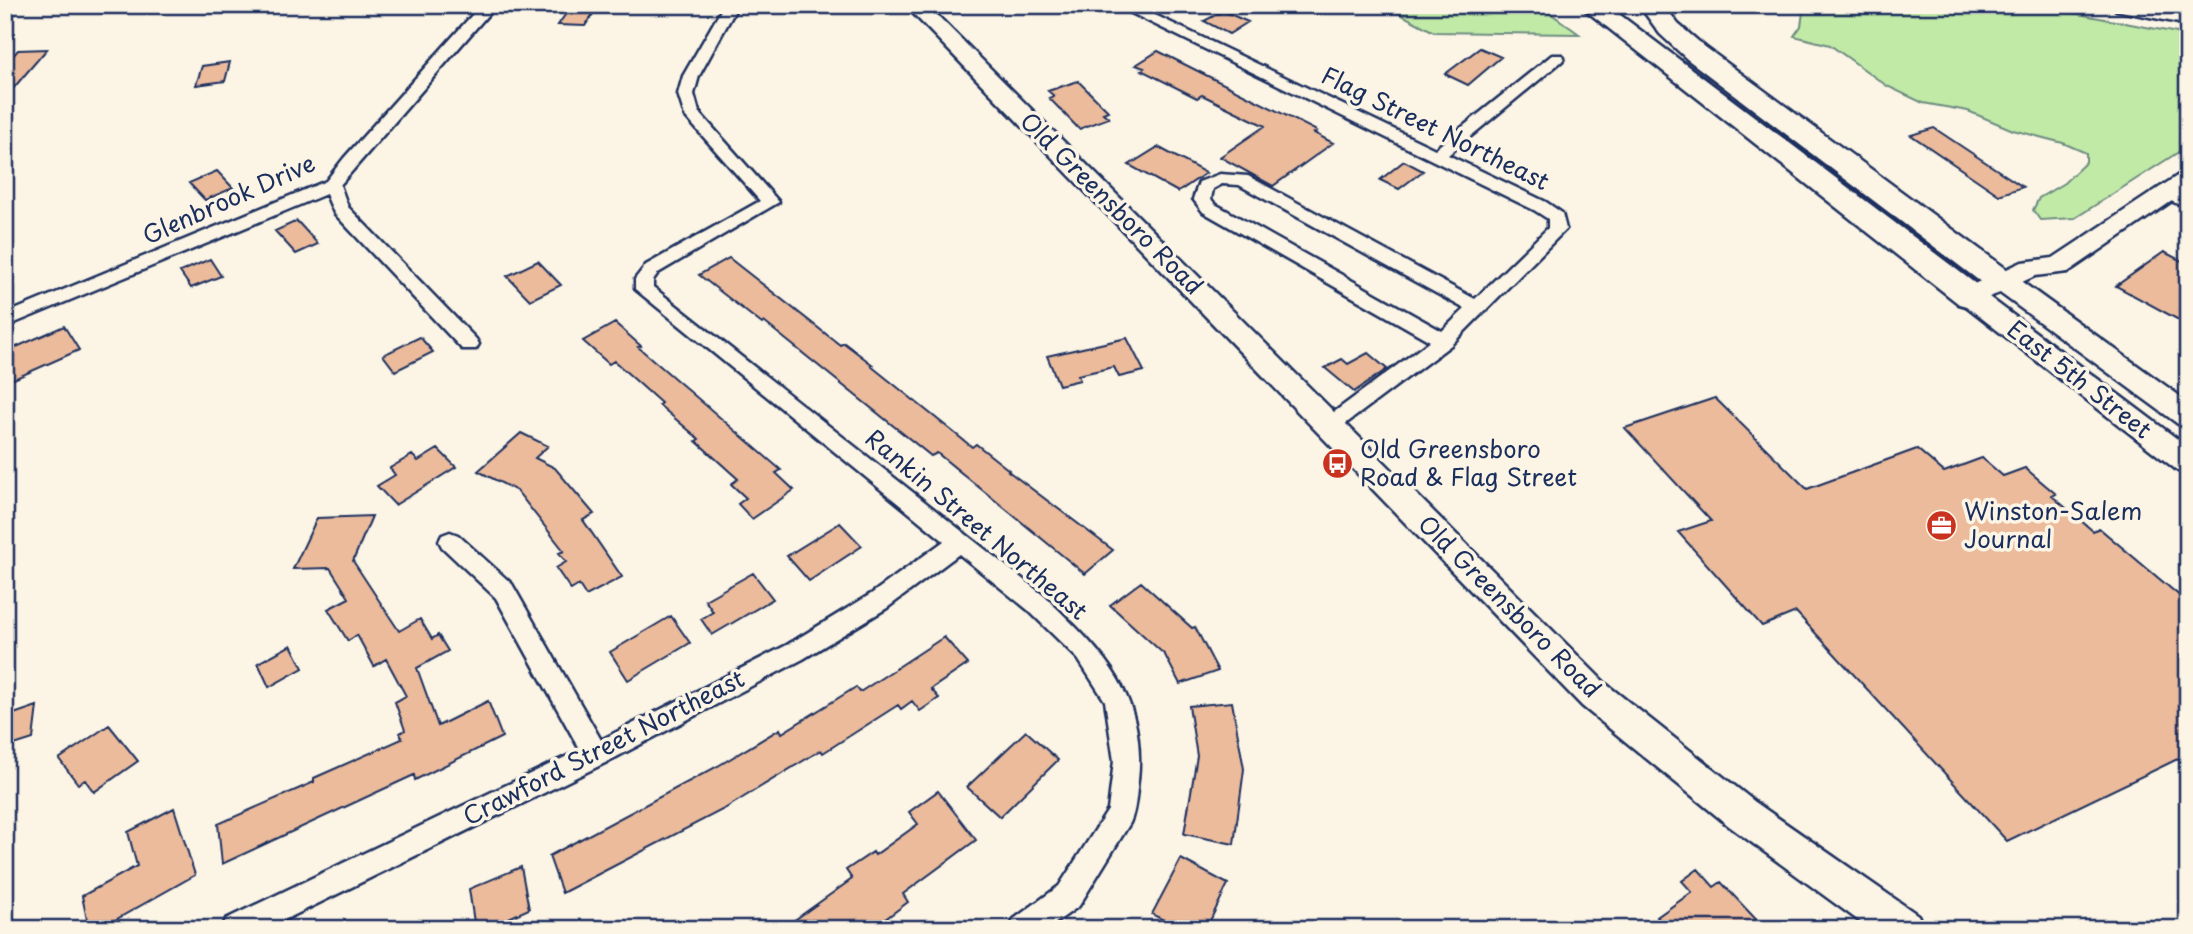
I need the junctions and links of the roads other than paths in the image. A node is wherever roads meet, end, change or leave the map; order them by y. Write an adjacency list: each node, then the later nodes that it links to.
1 (489, 5): 11 (street, Glenbrook Drive)
2 (731, 5): 26 (street, Rankin Street Northeast)
3 (915, 5): 23 (street, Old Greensboro Road)
4 (1122, 5): 10 (street, Flag Street Northeast)
5 (1591, 5): 15 (highway)
6 (1651, 5): 14 (highway)
7 (2125, 5): 8 (highway)
8 (2182, 17)
9 (1557, 58): 10 (street)
10 (1437, 156): 17 (street, Flag Street Northeast)
11 (332, 185): 19 (street, Glenbrook Drive); 21 (street)
12 (2181, 192): 13 (street)
13 (2059, 266): 14 (street); 16 (street)
14 (2001, 281): 15 (street); 16 (street, East 5th Street)
15 (1970, 296): 18 (street, East 5th Street)
16 (2035, 303): 18 (street); 22 (street, East 5th Street)
17 (1476, 307): 20 (street, Flag Street Northeast); 20 (street)
18 (2001, 320): 24 (street, East 5th Street)
19 (5, 321)
20 (1444, 340): 23 (street, Flag Street Northeast)
21 (469, 344)
22 (2188, 417)
23 (1329, 426): 30 (street, Old Greensboro Road)
24 (2188, 463)
25 (450, 541): 27 (street)
26 (958, 542): 27 (street, Crawford Street Northeast); 29 (street, Rankin Street Northeast)
27 (596, 755): 28 (street, Crawford Street Northeast)
28 (236, 929)
29 (1024, 929)
30 (1904, 929)

